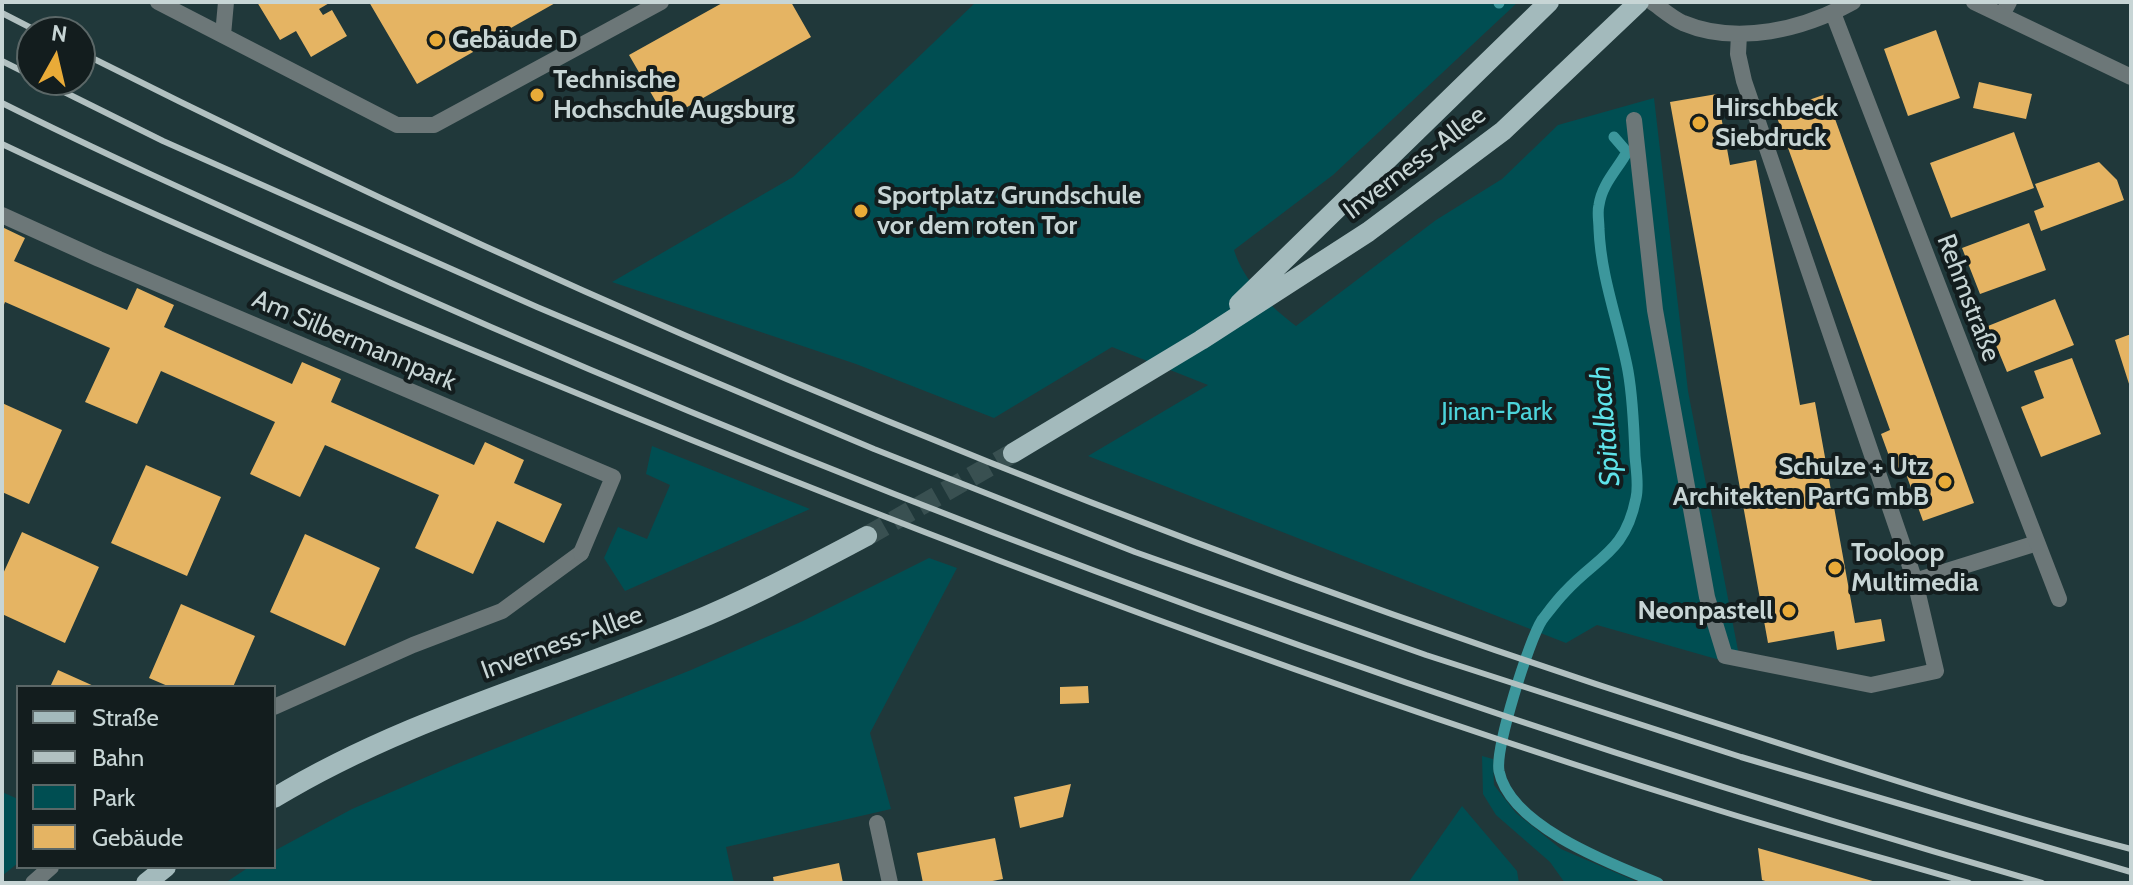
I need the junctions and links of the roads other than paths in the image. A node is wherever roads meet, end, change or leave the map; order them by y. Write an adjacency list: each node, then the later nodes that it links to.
1 (158, 2): 12 (street)
2 (226, 2): 12 (street)
3 (661, 2): 12 (street)
4 (1549, 2): 16 (main road, Inverness-Allee)
5 (1639, 2): 16 (main road, Inverness-Allee)
6 (1652, 2): 11 (street)
7 (1853, 2): 10 (street)
8 (1974, 2): 9 (street)
9 (2005, 9): 13 (street)
10 (1833, 13): 11 (street); 19 (street, Rehmstraße)
11 (1739, 34): 20 (street)
12 (223, 35)
13 (2131, 77)
14 (1634, 120): 20 (street)
15 (2, 215): 22 (street, Am Silbermannpark)
16 (1201, 340): 17 (main road, Inverness-Allee)
17 (1013, 453)
18 (867, 536): 23 (main road, Inverness-Allee)
19 (2037, 543): 20 (street); 21 (street, Rehmstraße)
20 (1915, 581)
21 (2059, 599)
22 (276, 706)
23 (276, 797)
24 (877, 823): 29 (street)
25 (49, 869): 27 (street)
26 (164, 869): 28 (main road)
27 (33, 883)
28 (146, 883)
29 (890, 883)

